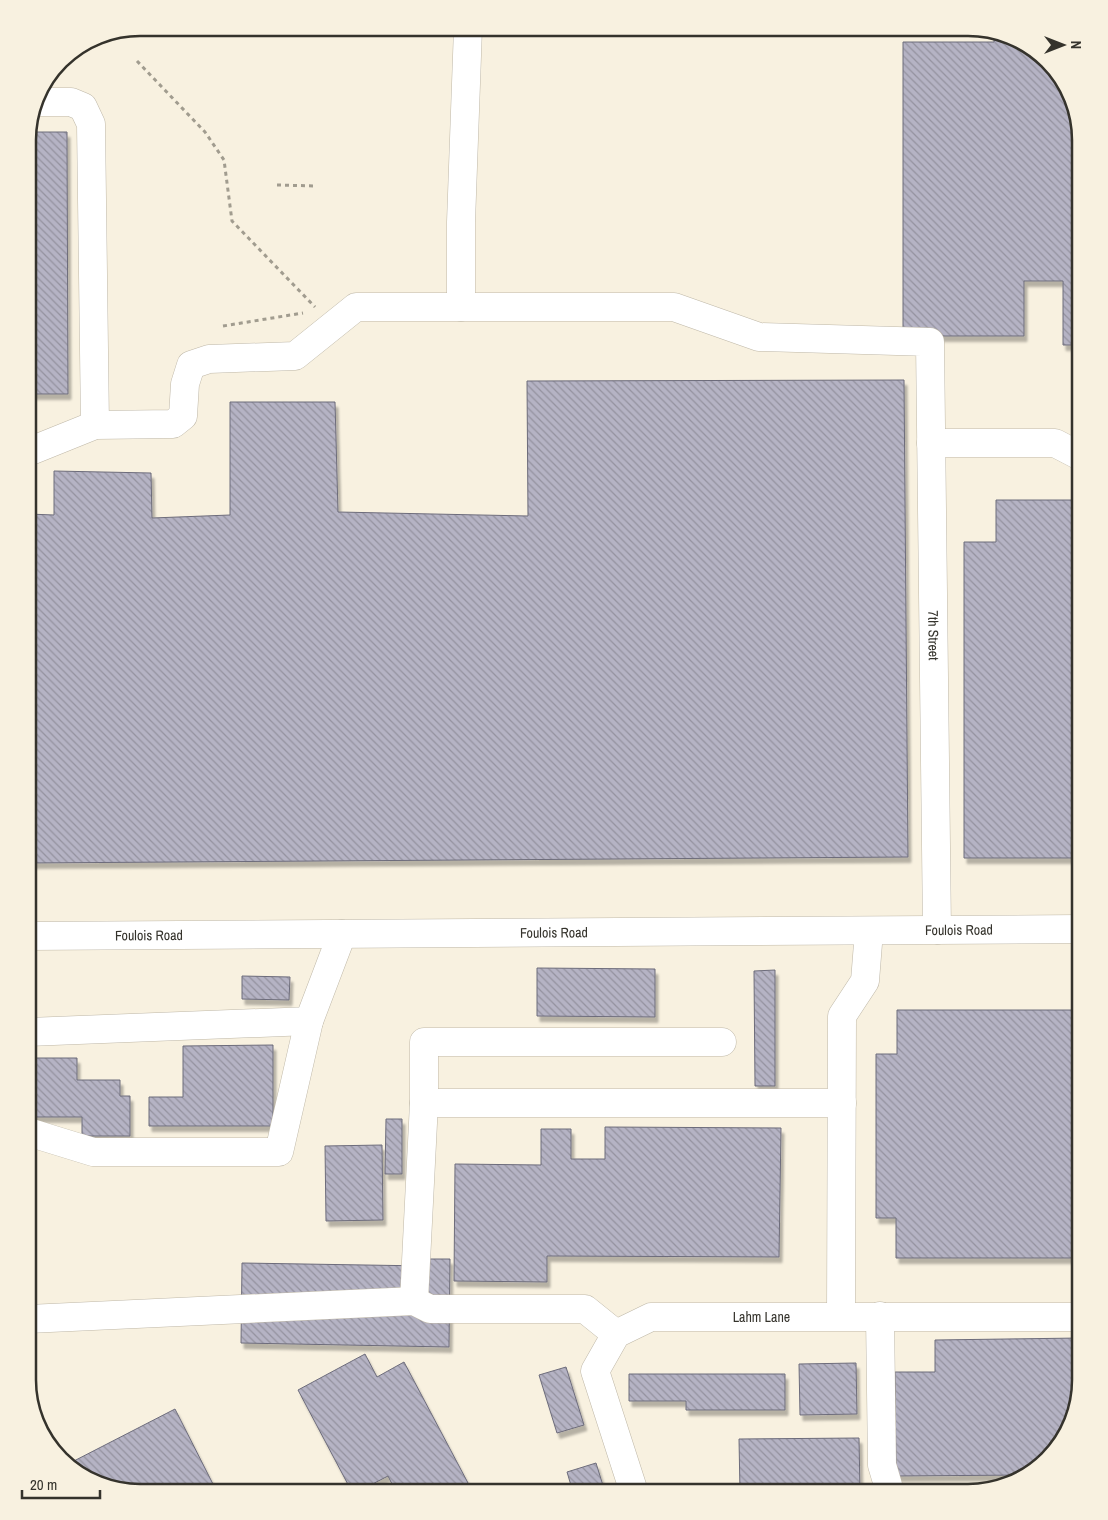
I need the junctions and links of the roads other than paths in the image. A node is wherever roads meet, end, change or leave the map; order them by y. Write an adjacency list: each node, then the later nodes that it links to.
1 (468, 36): 3 (street)
2 (43, 102): 4 (street)
3 (461, 308): 4 (street); 5 (street, 7th Street)
4 (94, 424): 6 (street)
5 (931, 443): 7 (street); 9 (street, 7th Street)
6 (36, 449)
7 (1072, 452)
8 (1072, 929): 9 (street, Foulois Road)
9 (937, 930): 10 (street, Foulois Road)
10 (868, 931): 11 (street, Foulois Road); 17 (street)
11 (342, 934): 12 (street, Foulois Road); 13 (street)
12 (36, 936)
13 (309, 1021): 14 (street); 18 (street)
14 (36, 1032)
15 (722, 1042): 16 (street)
16 (424, 1103): 17 (street); 19 (street)
17 (842, 1103): 20 (street)
18 (36, 1134)
19 (414, 1300): 23 (street); 24 (street)
20 (841, 1316): 21 (street, Lahm Lane); 24 (street, Lahm Lane)
21 (880, 1316): 22 (street, Lahm Lane); 26 (street)
22 (1072, 1317)
23 (36, 1319)
24 (616, 1334): 25 (street)
25 (631, 1484)
26 (888, 1484)

